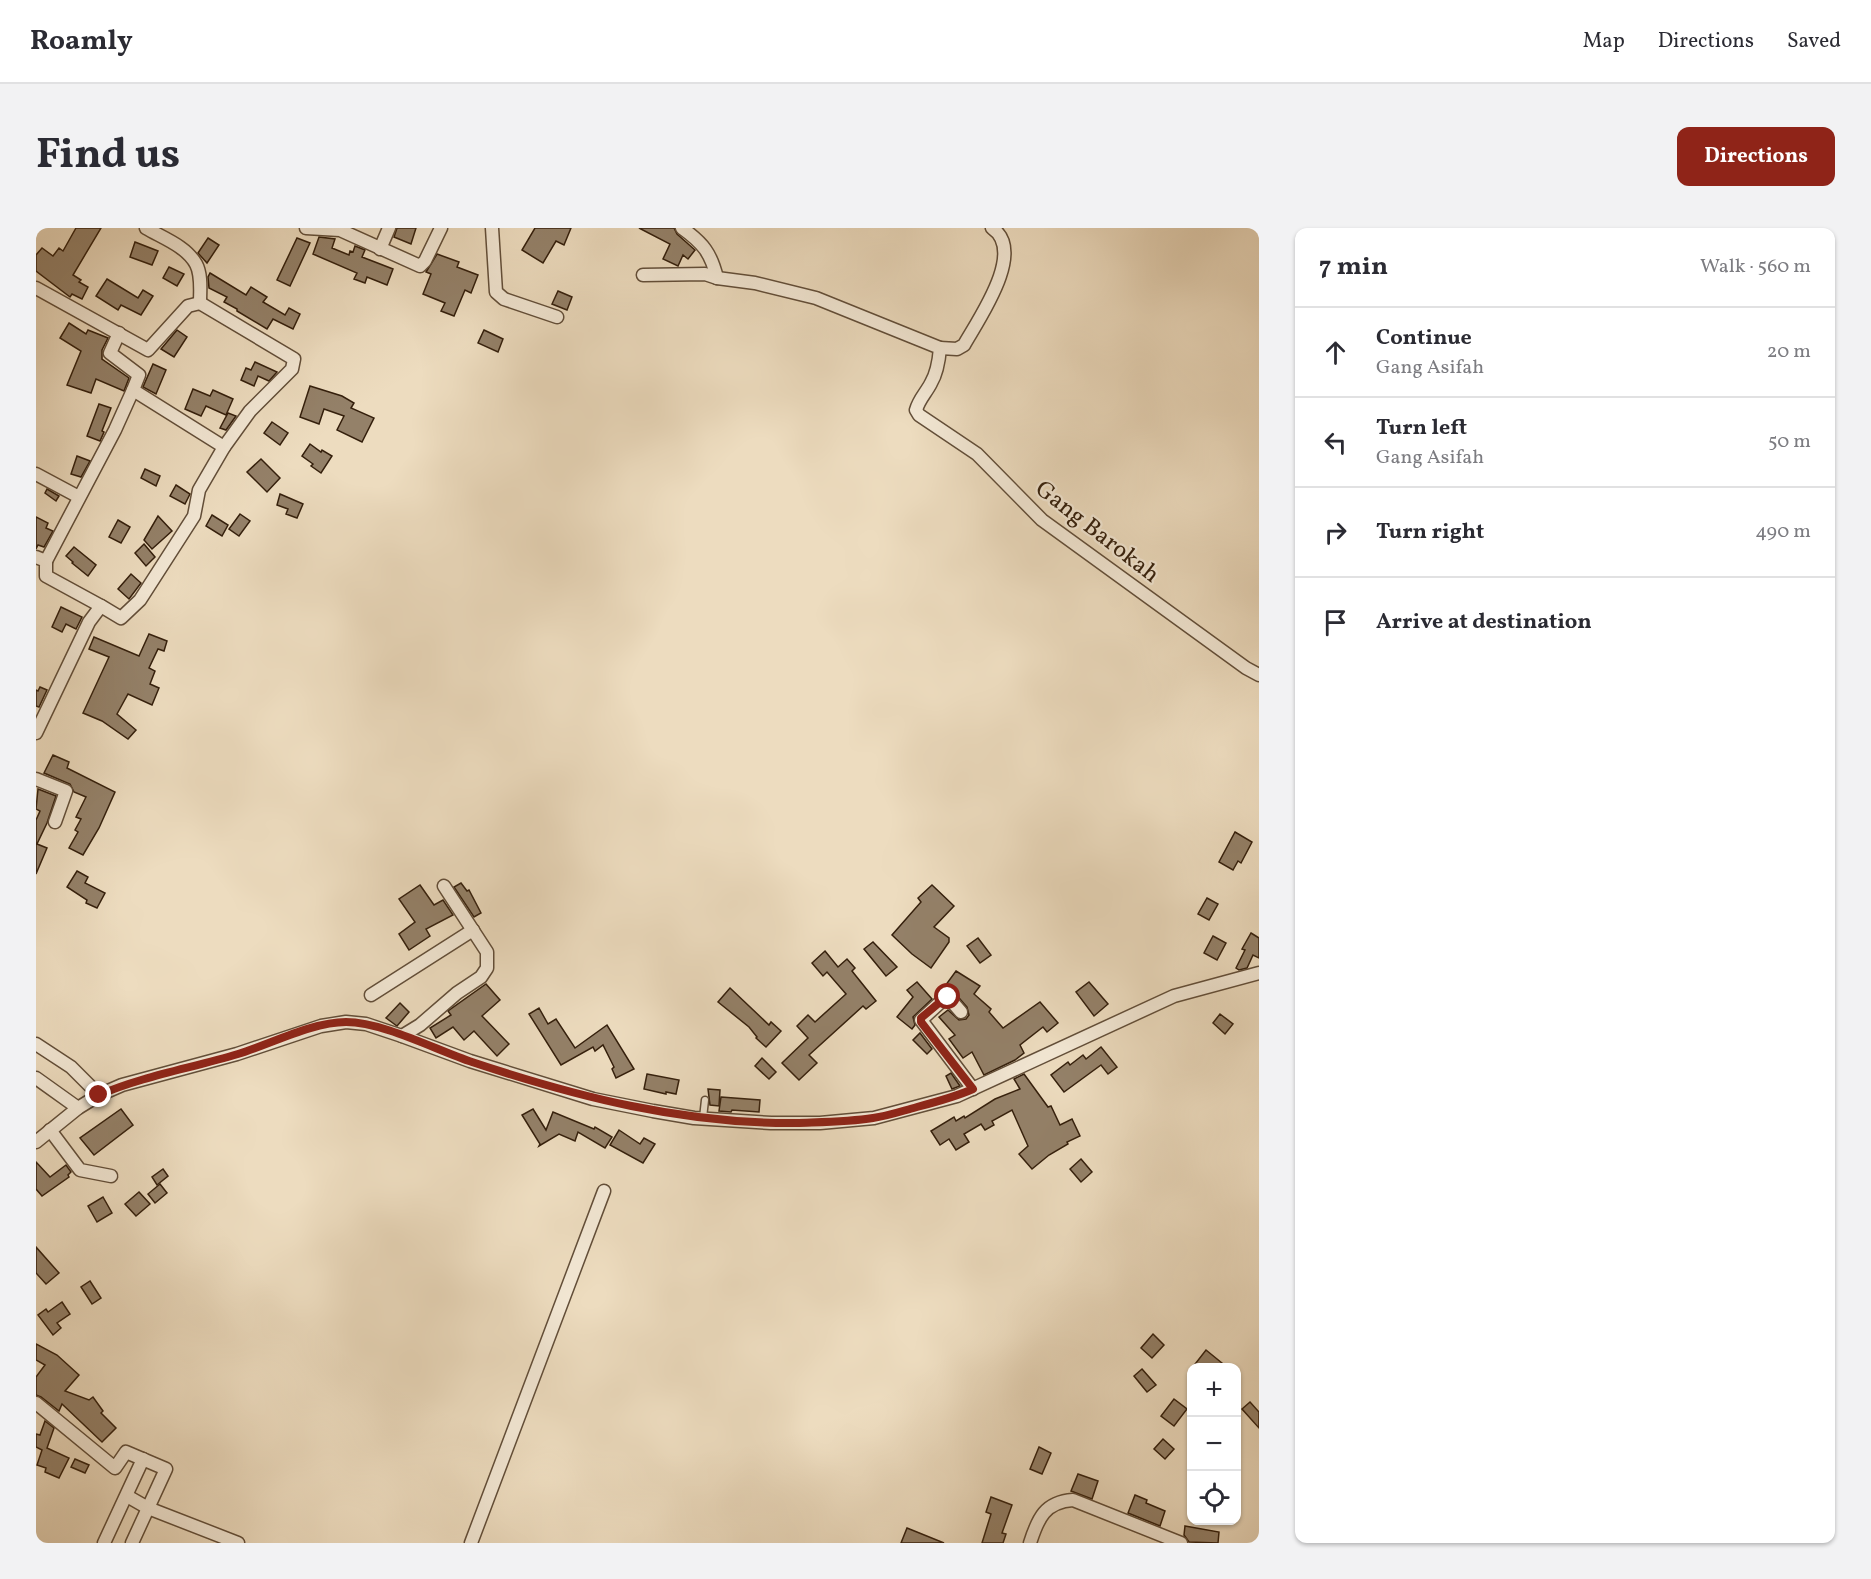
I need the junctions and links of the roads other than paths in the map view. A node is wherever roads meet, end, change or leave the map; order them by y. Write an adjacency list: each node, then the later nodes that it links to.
1 (146, 228): 12 (street)
2 (306, 228): 8 (street)
3 (389, 228): 8 (street)
4 (441, 228): 8 (street)
5 (491, 228): 13 (street)
6 (682, 228): 10 (street)
7 (992, 228): 15 (street)
8 (380, 249)
9 (643, 275): 10 (street)
10 (717, 278): 15 (street)
11 (36, 288): 14 (street)
12 (200, 303): 14 (street); 17 (street)
13 (557, 317)
14 (118, 333): 16 (street)
15 (940, 348): 22 (street, Gang Barokah)
16 (133, 390): 17 (street); 19 (street)
17 (224, 447): 21 (street)
18 (36, 474): 19 (street)
19 (79, 497): 20 (street)
20 (41, 559): 21 (street)
21 (101, 606): 23 (street)
22 (1259, 675)
23 (36, 733)
24 (36, 779): 25 (street)
25 (55, 822)
26 (444, 886): 27 (street)
27 (473, 930): 29 (street); 31 (street)
28 (1259, 973): 34 (street)
29 (371, 995)
30 (961, 1012): 34 (street)
31 (402, 1036): 35 (street); 38 (street)
32 (36, 1044): 35 (street)
33 (36, 1078): 37 (street)
34 (973, 1089): 38 (street)
35 (99, 1095): 37 (street)
36 (705, 1100): 38 (lane)
37 (78, 1108): 39 (street)
38 (704, 1118)
39 (50, 1130): 40 (street); 41 (street)
40 (36, 1142)
41 (111, 1176)
42 (604, 1191): 50 (street)
43 (37, 1406): 44 (street)
44 (143, 1459): 45 (street); 46 (street)
45 (126, 1496): 46 (street); 47 (street)
46 (148, 1508): 48 (street); 49 (street)
47 (104, 1543)
48 (132, 1543)
49 (238, 1543)
50 (471, 1543)
51 (1030, 1543): 52 (street)
52 (1181, 1543)

